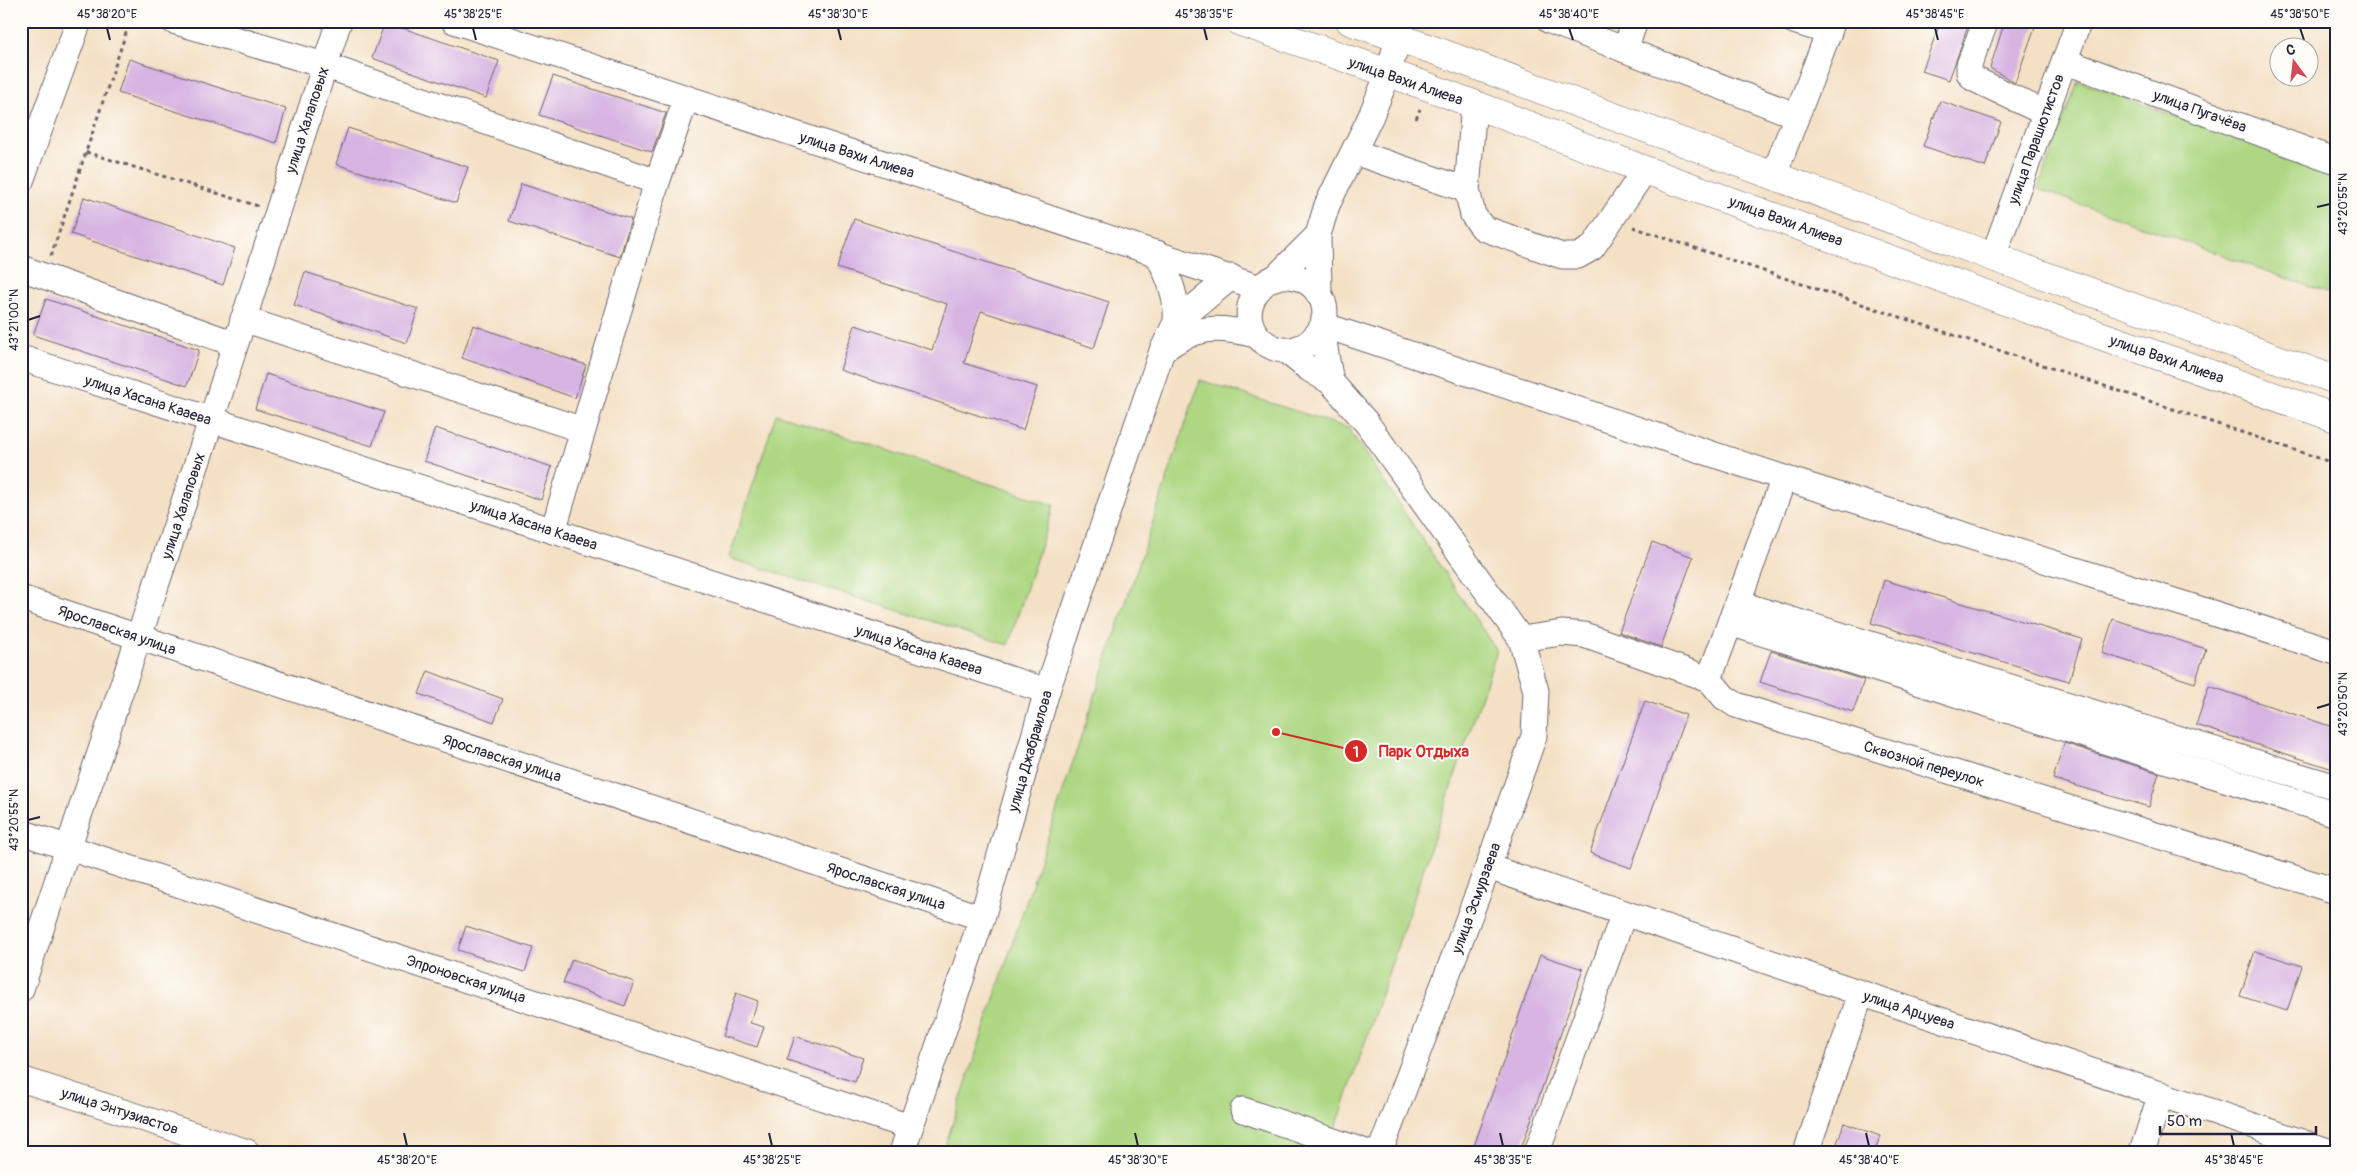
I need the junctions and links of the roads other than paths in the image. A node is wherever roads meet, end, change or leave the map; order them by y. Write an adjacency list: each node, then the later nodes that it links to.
1 (79, 21): 25 (street)
2 (173, 21): 16 (street)
3 (339, 21): 16 (street, улица Халаповых)
4 (454, 21): 18 (street, улица Вахи Алиева)
5 (1238, 21): 17 (main road, улица Вахи Алиева)
6 (1350, 21): 13 (main road)
7 (1550, 21): 14 (street)
8 (1636, 21): 14 (street)
9 (1794, 21): 12 (street)
10 (1986, 21): 20 (street)
11 (2079, 21): 15 (street, улица Парашютистов)
12 (1831, 26): 21 (street)
13 (1400, 30): 17 (street); 26 (main road)
14 (1625, 50): 21 (street)
15 (2064, 61): 20 (street, улица Парашютистов); 23 (street, улица Пугачёва)
16 (324, 65): 27 (street); 36 (street, улица Халаповых)
17 (1388, 74): 19 (main road, улица Вахи Алиева); 22 (street)
18 (686, 99): 27 (street); 30 (street, улица Вахи Алиева)
19 (1474, 104): 24 (main road, улица Вахи Алиева); 28 (street)
20 (2045, 113): 31 (street, улица Парашютистов)
21 (1795, 115): 26 (street)
22 (1354, 152): 28 (street); 29 (street)
23 (2336, 161)
24 (1645, 170): 28 (street); 46 (main road, улица Вахи Алиева)
25 (23, 171)
26 (1774, 176): 31 (main road)
27 (657, 182): 48 (street)
28 (1466, 190)
29 (1318, 235): 34 (street); 35 (street)
30 (1157, 253): 33 (street, улица Вахи Алиева); 37 (street)
31 (1992, 257): 44 (main road)
32 (21, 268): 40 (street)
33 (1231, 277): 34 (street, улица Вахи Алиева); 37 (street, улица Джабраилова)
34 (1268, 282): 35 (street); 39 (street)
35 (1319, 295): 38 (street)
36 (243, 320): 40 (street, улица Халаповых); 48 (street)
37 (1176, 322): 41 (street, улица Джабраилова)
38 (1323, 325): 42 (street); 45 (street); 49 (street)
39 (1256, 335): 41 (street); 42 (street)
40 (235, 344): 47 (street, улица Халаповых)
41 (1162, 351): 57 (street, улица Джабраилова)
42 (1286, 351): 45 (street, улица Эсмурзаева)
43 (21, 358): 47 (street, улица Хасана Кааева)
44 (2336, 380)
45 (1330, 382): 54 (street, улица Эсмурзаева)
46 (2336, 418)
47 (211, 421): 50 (street, улица Хасана Кааева); 53 (street, улица Халаповых)
48 (583, 430): 50 (street)
49 (1784, 478): 52 (street); 55 (street)
50 (553, 531): 57 (street, улица Хасана Кааева)
51 (21, 598): 53 (street, Ярославская улица)
52 (1734, 613): 56 (street); 58 (street); 59 (street)
53 (139, 638): 61 (street, улица Халаповых); 65 (street, Ярославская улица)
54 (1521, 640): 56 (street, Сквозной переулок); 62 (street, улица Эсмурзаева)
55 (2336, 652)
56 (1709, 679): 63 (street, Сквозной переулок)
57 (1047, 691): 65 (street, улица Джабраилова)
58 (2336, 787)
59 (2336, 814)
60 (21, 832): 61 (street, Эпроновская улица)
61 (69, 847): 66 (street, улица Халаповых); 71 (street, Эпроновская улица)
62 (1488, 867): 64 (street, улица Арцуева); 75 (street, улица Эсмурзаева)
63 (2336, 891)
64 (1624, 913): 67 (street, улица Арцуева); 76 (street)
65 (982, 918): 71 (street, улица Джабраилова)
66 (21, 989)
67 (1861, 994): 69 (street, улица Арцуева); 77 (street)
68 (21, 1079): 72 (street, улица Энтузиастов)
69 (2161, 1094): 78 (street); 79 (street, улица Арцуева)
70 (1243, 1110): 74 (street)
71 (910, 1127): 73 (street, улица Джабраилова)
72 (247, 1152)
73 (902, 1152)
74 (1366, 1152)
75 (1380, 1152)
76 (1537, 1152)
77 (1806, 1152)
78 (2142, 1152)
79 (2331, 1152)

